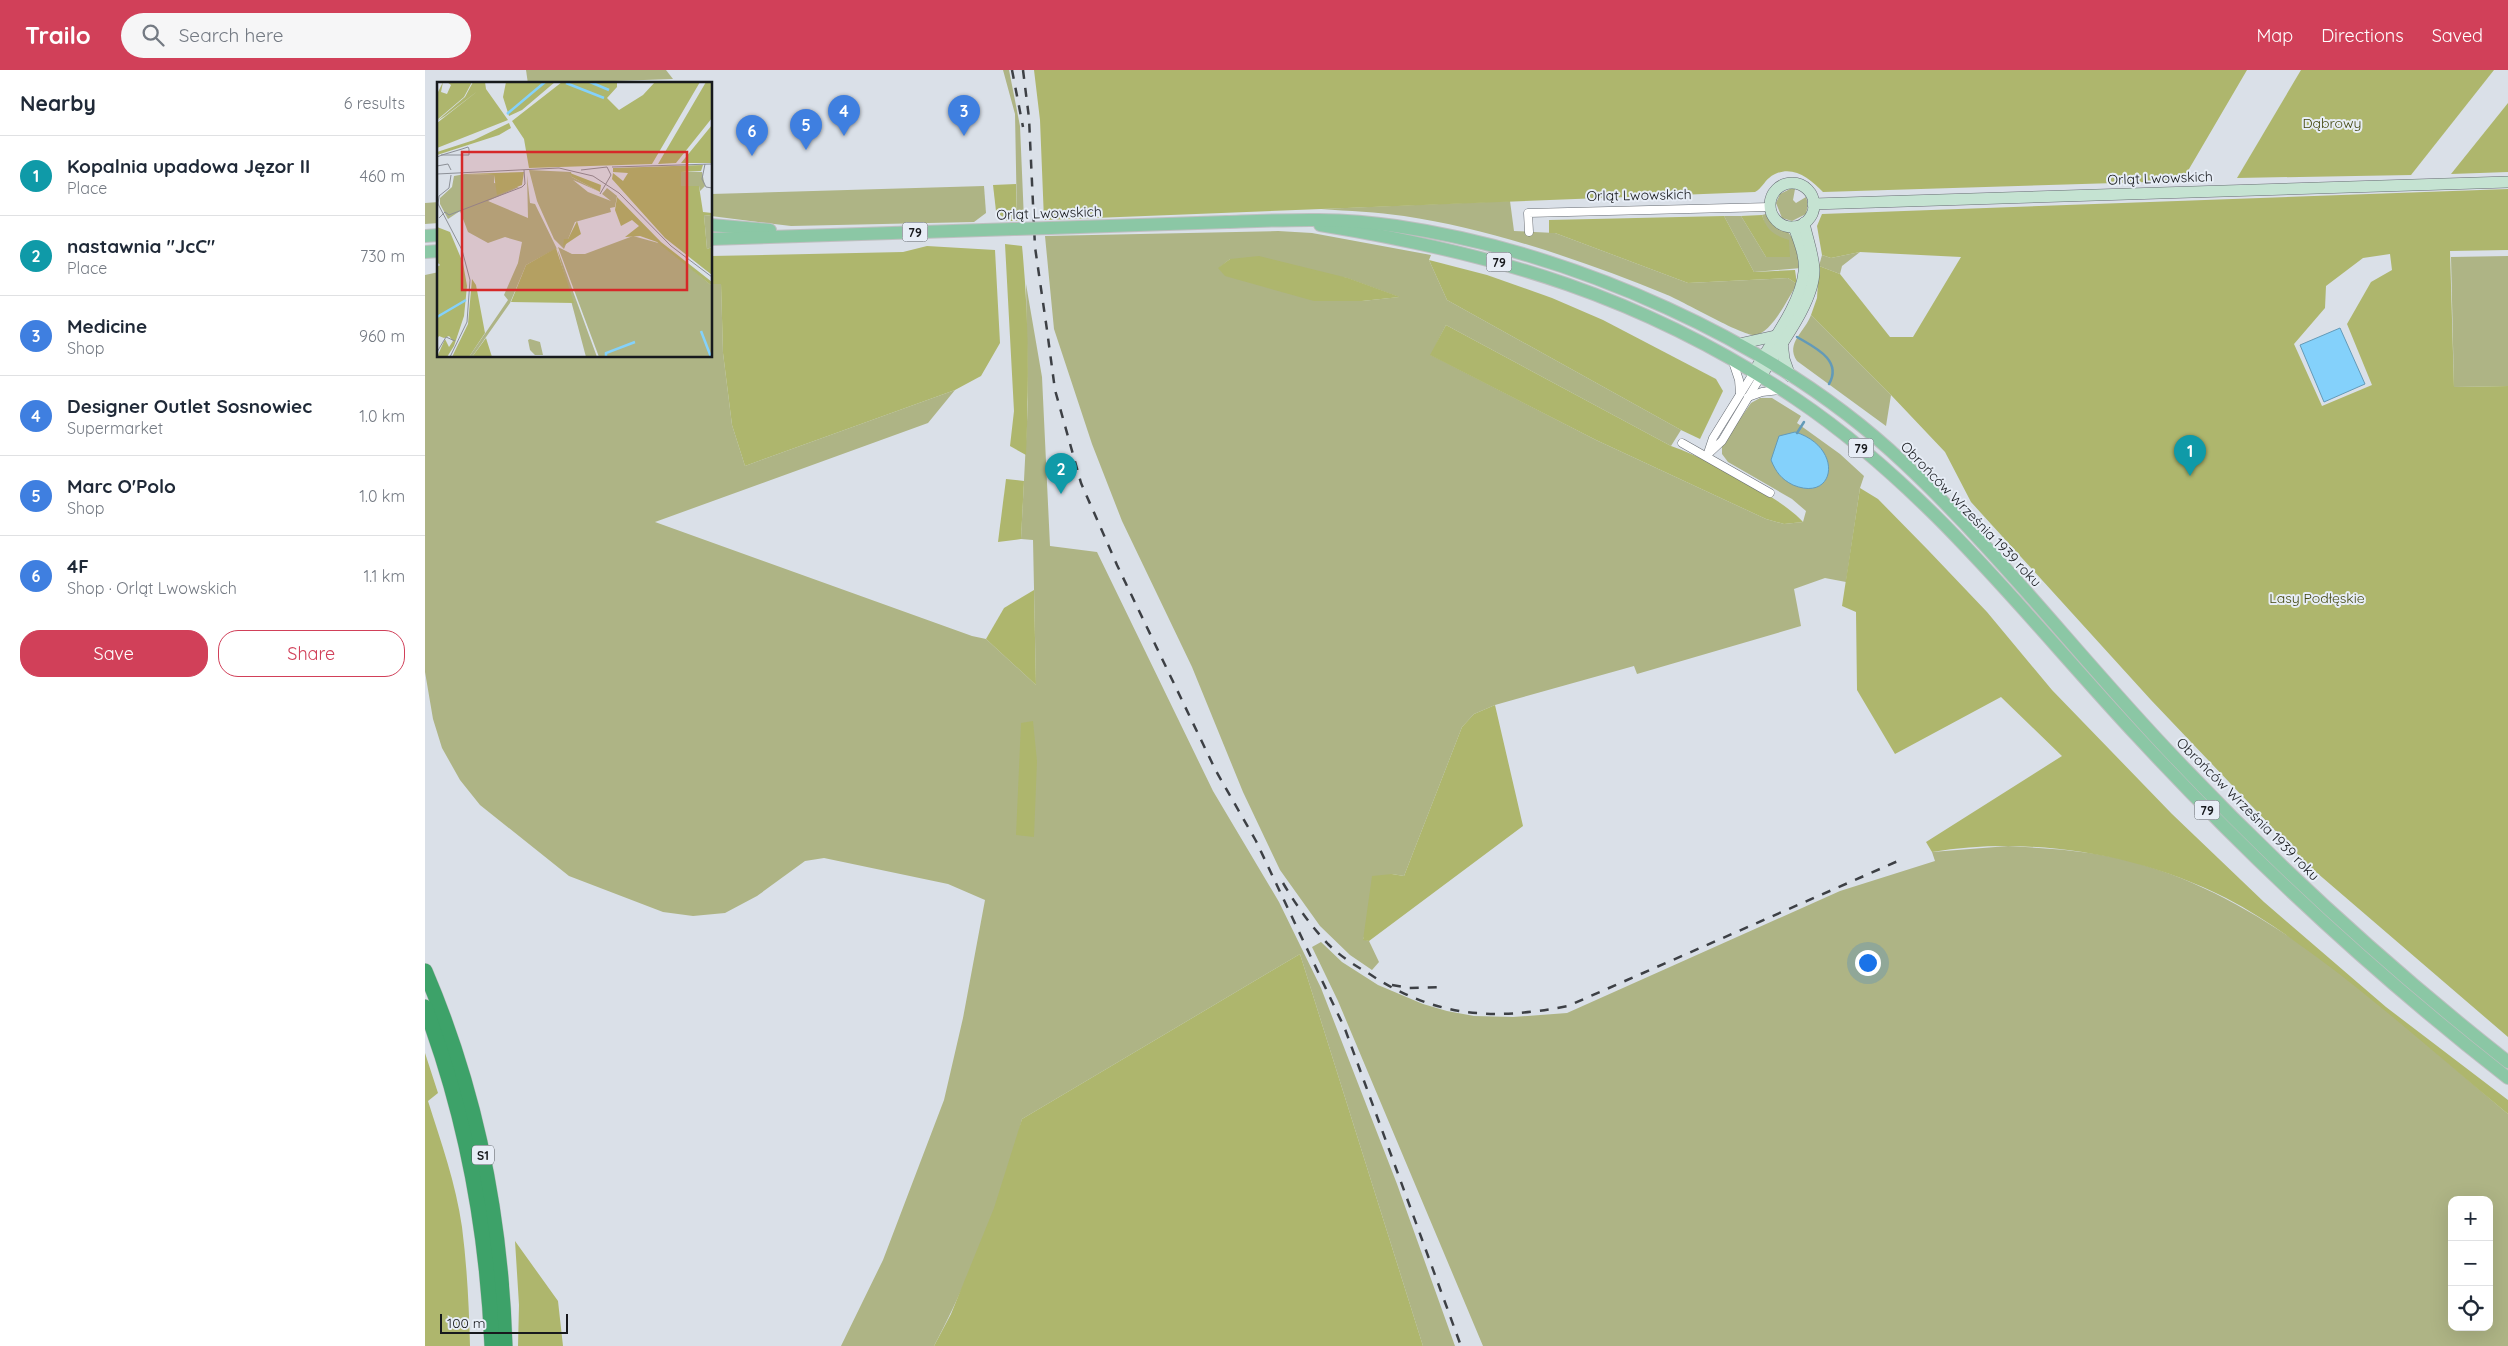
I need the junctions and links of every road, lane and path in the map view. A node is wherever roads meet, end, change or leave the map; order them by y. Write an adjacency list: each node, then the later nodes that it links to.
1 (2508, 182): 2 (street, Orląt Lwowskich)
2 (1813, 204): 3 (street); 6 (street)
3 (1770, 207): 6 (street); 7 (street, Orląt Lwowskich)
4 (1283, 221): 8 (main road, Orląt Lwowskich / 79, bridge); 11 (main road, Obrońców Września 1939 roku / 79); 12 (main road, Obrońców Września 1939 roku / 79)
5 (713, 224): 8 (main road, Orląt Lwowskich / 79)
6 (1799, 225): 10 (street)
7 (1529, 232)
8 (815, 235): 9 (main road, Orląt Lwowskich / 79)
9 (713, 239)
10 (1778, 339): 11 (street); 13 (street); 15 (street)
11 (1739, 344): 13 (main road, Obrońców Września 1939 roku / 79)
12 (1732, 359): 14 (main road, Obrońców Września 1939 roku / 79); 17 (street)
13 (1766, 360): 14 (street); 15 (main road, Obrońców Września 1939 roku / 79)
14 (1757, 374): 16 (main road, Obrońców Września 1939 roku / 79); 17 (street); 18 (street)
15 (1790, 376): 24 (main road, Obrońców Września 1939 roku / 79)
16 (1782, 390): 18 (street); 25 (main road, Obrońców Września 1939 roku / 79)
17 (1740, 393): 20 (street)
18 (1748, 397): 20 (street)
19 (1682, 442): 20 (street)
20 (1707, 456): 21 (street)
21 (1770, 493)
22 (425, 971): 27 (highway, S1)
23 (425, 1007): 26 (highway, S1)
24 (2508, 1062)
25 (2508, 1078)
26 (492, 1346)
27 (505, 1346)

